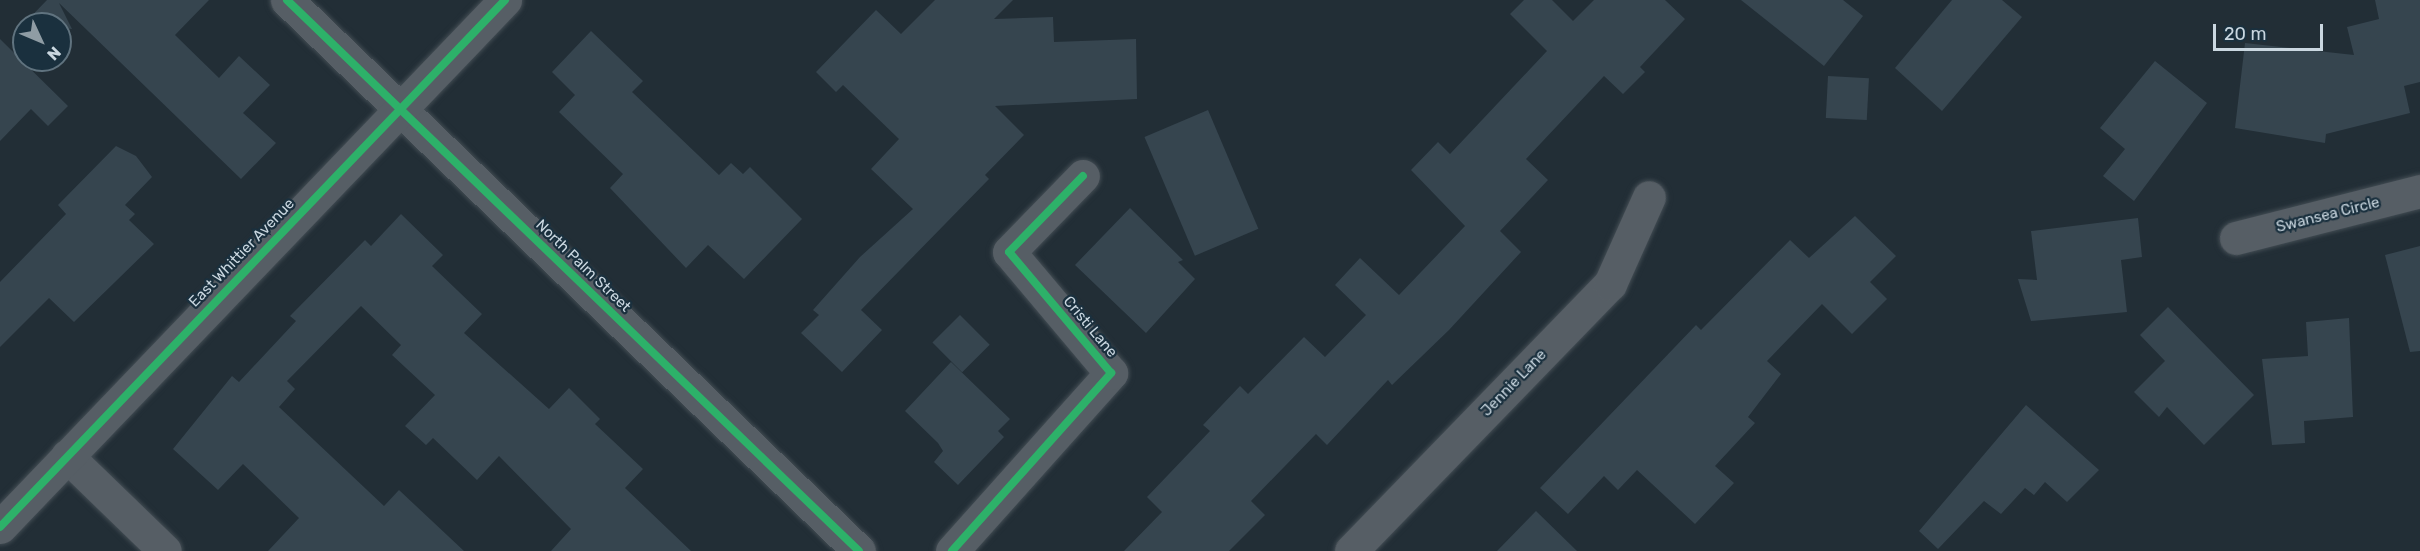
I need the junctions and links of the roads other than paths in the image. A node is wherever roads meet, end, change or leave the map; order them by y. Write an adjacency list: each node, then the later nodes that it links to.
1 (287, 0): 3 (street, North Palm Street)
2 (505, 0): 3 (street, East Whittier Avenue)
3 (400, 108): 8 (street, East Whittier Avenue); 11 (street, North Palm Street)
4 (1083, 176): 12 (street, Cristi Lane)
5 (2420, 191): 7 (street, Swansea Circle)
6 (1649, 197): 13 (street, Jennie Lane)
7 (2236, 238)
8 (67, 456): 9 (street, East Whittier Avenue); 10 (street)
9 (0, 526)
10 (165, 551)
11 (859, 551)
12 (952, 551)
13 (1351, 551)

